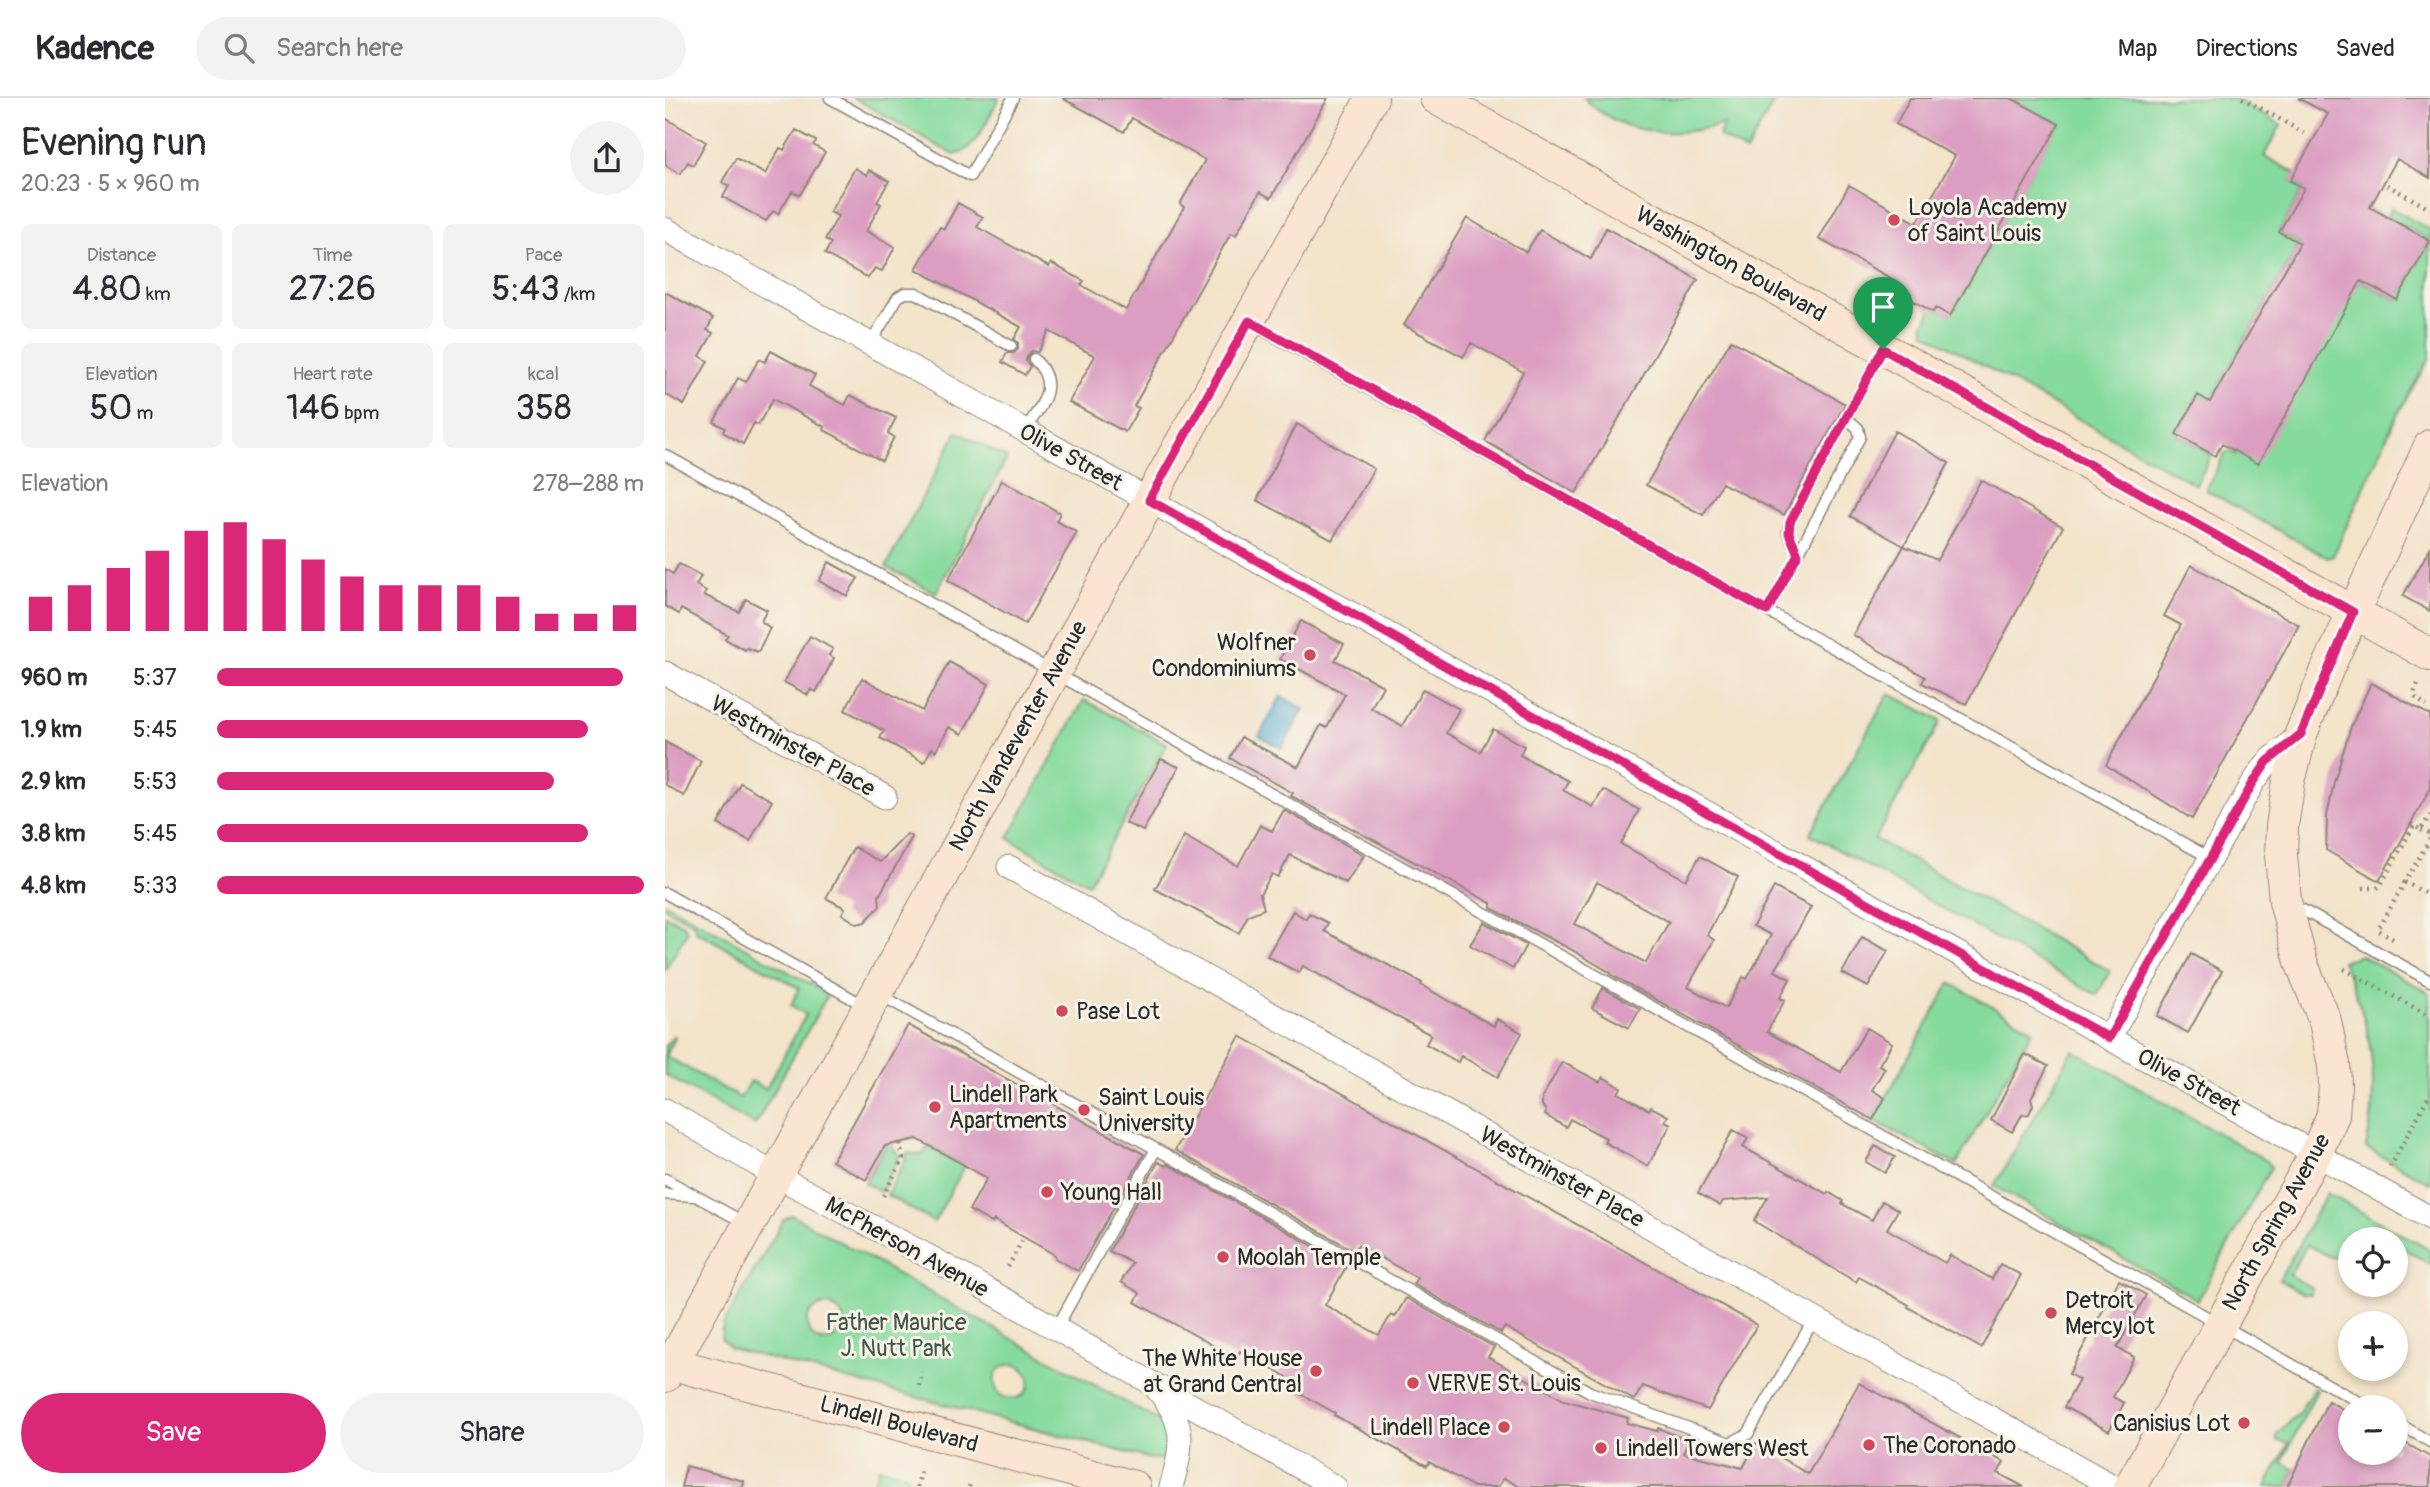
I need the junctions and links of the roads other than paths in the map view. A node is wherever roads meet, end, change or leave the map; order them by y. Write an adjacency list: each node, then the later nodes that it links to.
1 (830, 98): 2 (lane)
2 (1013, 98)
3 (1372, 98): 6 (main road, North Vandeventer Avenue)
4 (1436, 98): 9 (main road, Washington Boulevard)
5 (665, 229): 7 (street, Olive Street)
6 (1249, 321): 15 (main road, North Vandeventer Avenue); 17 (lane)
7 (870, 344): 8 (lane); 12 (street, Olive Street)
8 (1011, 346)
9 (1883, 349): 11 (lane); 18 (main road, Washington Boulevard)
10 (1034, 359): 12 (lane)
11 (1846, 418): 16 (lane); 16 (lane)
12 (1024, 431): 15 (street, Olive Street)
13 (2430, 446): 18 (main road, North Spring Avenue)
14 (665, 455): 21 (lane)
15 (1149, 500): 21 (main road, North Vandeventer Avenue); 30 (street, Olive Street)
16 (1798, 554): 17 (lane)
17 (1767, 611): 24 (lane)
18 (2353, 612): 19 (main road, Washington Boulevard); 22 (main road, North Spring Avenue)
19 (2430, 655)
20 (665, 673): 23 (street, Westminster Place)
21 (1054, 673): 29 (main road, North Vandeventer Avenue); 41 (lane)
22 (2301, 734): 24 (street, North Spring Avenue); 27 (main road, North Spring Avenue)
23 (885, 797)
24 (2210, 858): 30 (street, North Spring Avenue)
25 (1009, 867): 40 (street, Westminster Place)
26 (665, 893): 29 (lane)
27 (2285, 901): 28 (lane); 33 (main road, North Spring Avenue)
28 (2430, 981)
29 (872, 1000): 32 (lane); 34 (main road, North Vandeventer Avenue)
30 (2109, 1038): 33 (street, Olive Street)
31 (665, 1110): 34 (street, McPherson Avenue)
32 (1156, 1149): 40 (lane); 42 (lane)
33 (2316, 1153): 38 (street, Olive Street); 41 (main road, North Spring Avenue)
34 (775, 1175): 39 (main road, North Vandeventer Avenue); 42 (street, McPherson Avenue)
35 (665, 1179): 37 (lane)
36 (665, 1194): 37 (lane)
37 (699, 1197): 39 (lane)
38 (2430, 1217)
39 (748, 1224): 43 (main road, North Vandeventer Avenue)
40 (1814, 1319): 51 (street, Westminster Place)
41 (2220, 1324): 45 (lane); 52 (main road, North Spring Avenue)
42 (1055, 1329): 44 (street, McPherson Avenue)
43 (667, 1367): 48 (main road, Lindell Boulevard)
44 (1150, 1381): 49 (street, McPherson Avenue); 50 (street, McPherson Avenue)
45 (2347, 1395)
46 (2408, 1429): 47 (lane)
47 (2430, 1442)
48 (1134, 1487)
49 (1171, 1487)
50 (1335, 1487)
51 (2114, 1487)
52 (2130, 1487)

